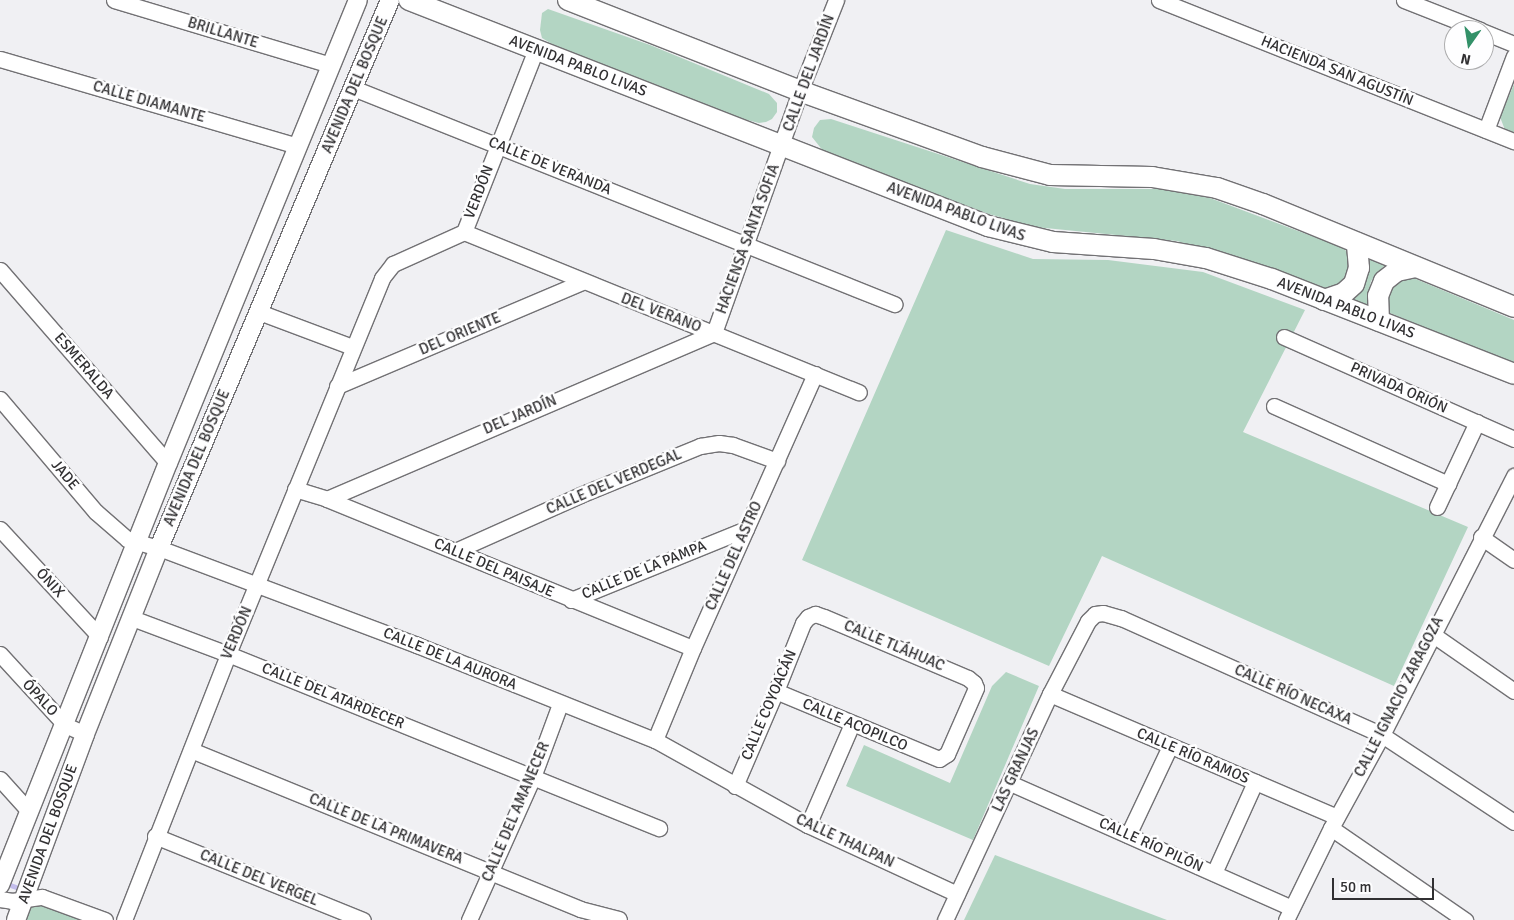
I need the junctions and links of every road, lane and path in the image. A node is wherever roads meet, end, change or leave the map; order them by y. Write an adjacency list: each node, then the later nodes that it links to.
1 (114, 0): 15 (street, BRILLANTE)
2 (358, 0): 15 (street, AVENIDA DEL BOSQUE)
3 (390, 0): 16 (street, AVENIDA DEL BOSQUE)
4 (409, 0): 12 (main road, AVENIDA PABLO LIVAS)
5 (568, 0): 17 (main road)
6 (1159, 0): 18 (street, HACIENDA SAN AGUSTÍN)
7 (1404, 0): 9 (street)
8 (833, 1): 17 (street, CALLE DEL JARDÍN)
9 (1455, 20)
10 (1494, 36): 11 (street)
11 (1514, 44)
12 (536, 49): 20 (street, VERDÓN); 22 (main road, AVENIDA PABLO LIVAS)
13 (1514, 56): 18 (street)
14 (0, 59): 21 (street, CALLE DIAMANTE)
15 (331, 65): 21 (street, AVENIDA DEL BOSQUE)
16 (353, 88): 20 (street, CALLE DE VERANDA); 33 (street, AVENIDA DEL BOSQUE)
17 (800, 91): 22 (street, CALLE DEL JARDÍN); 24 (main road)
18 (1486, 130): 19 (street, HACIENDA SAN AGUSTÍN)
19 (1514, 141)
20 (498, 144): 23 (street, VERDÓN); 25 (street, CALLE DE VERANDA)
21 (298, 146): 47 (street, AVENIDA DEL BOSQUE)
22 (781, 146): 25 (street, HACIENSA SANTA SOFIA); 30 (main road, AVENIDA PABLO LIVAS)
23 (464, 232): 28 (street, DEL VERANO); 37 (street, VERDÓN)
24 (1357, 243): 26 (main road); 30 (main road)
25 (747, 245): 31 (street, CALLE DE VERANDA); 35 (street, HACIENSA SANTA SOFIA)
26 (1416, 267): 32 (main road); 34 (main road)
27 (0, 270): 29 (street, ESMERALDA)
28 (582, 282): 35 (street, DEL VERANO); 40 (street, DEL ORIENTE)
29 (6, 288): 47 (street, ESMERALDA)
30 (1324, 300): 34 (main road, AVENIDA PABLO LIVAS)
31 (894, 304)
32 (1514, 307)
33 (259, 312): 37 (street); 57 (street, AVENIDA DEL BOSQUE)
34 (1379, 321): 39 (main road, AVENIDA PABLO LIVAS)
35 (714, 333): 38 (street, DEL VERANO); 51 (street, DEL JARDÍN)
36 (1284, 337): 44 (street, PRIVADA ORIÓN)
37 (352, 347): 40 (street, VERDÓN)
38 (815, 374): 41 (street, DEL VERANO); 46 (street, CALLE DEL ASTRO)
39 (1514, 374)
40 (337, 386): 50 (street, VERDÓN)
41 (859, 392)
42 (0, 399): 56 (street, JADE)
43 (1274, 406): 49 (street)
44 (1477, 422): 45 (street, PRIVADA ORIÓN); 49 (street)
45 (1514, 439)
46 (777, 461): 54 (street, CALLE DEL ASTRO); 58 (street, CALLE DEL VERDEGAL)
47 (168, 463): 56 (street, AVENIDA DEL BOSQUE)
48 (1514, 476): 55 (street, CALLE IGNACIO ZARAGOZA)
49 (1448, 484): 52 (street)
50 (295, 489): 51 (street, CALLE DEL PAISAJE); 60 (street, VERDÓN)
51 (327, 499): 58 (street, CALLE DEL PAISAJE)
52 (1437, 506)
53 (0, 529): 66 (street, ÓNIX)
54 (746, 529): 61 (street, CALLE DE LA PAMPA); 67 (street, CALLE DEL ASTRO)
55 (1481, 537): 59 (street); 65 (street, CALLE IGNACIO ZARAGOZA)
56 (137, 542): 57 (street, JADE); 66 (street, AVENIDA DEL BOSQUE)
57 (159, 548): 60 (street, CALLE DE LA AURORA); 62 (street, AVENIDA DEL BOSQUE)
58 (456, 551): 61 (street, CALLE DEL PAISAJE)
59 (1514, 560)
60 (257, 586): 69 (street, VERDÓN); 73 (street, CALLE DE LA AURORA)
61 (571, 600): 67 (street, CALLE DEL PAISAJE)
62 (132, 618): 69 (street, CALLE DEL ATARDECER); 76 (street, AVENIDA DEL BOSQUE)
63 (1088, 621): 72 (street, LAS GRANJAS); 77 (street, CALLE RÍO NECAXA)
64 (802, 623): 70 (street, CALLE COYOACÁN); 81 (street, CALLE TLÁHUAC)
65 (1432, 634): 71 (street); 77 (street, CALLE IGNACIO ZARAGOZA)
66 (100, 637): 75 (street, AVENIDA DEL BOSQUE)
67 (693, 648): 78 (street, CALLE DEL ASTRO)
68 (0, 654): 75 (street, ÓPALO)
69 (228, 654): 80 (street, VERDÓN); 82 (street, CALLE DEL ATARDECER)
70 (776, 691): 74 (street, CALLE ACOPILCO); 86 (street, CALLE COYOACÁN)
71 (1514, 691)
72 (1050, 694): 79 (street, CALLE RÍO RAMOS); 85 (street, LAS GRANJAS)
73 (560, 704): 78 (street, CALLE DE LA AURORA); 82 (street, CALLE DEL AMANECER)
74 (852, 724): 81 (street, CALLE ACOPILCO); 90 (street)
75 (65, 725): 76 (street, ÓPALO); 87 (street, AVENIDA DEL BOSQUE)
76 (85, 734): 99 (street, AVENIDA DEL BOSQUE)
77 (1382, 734): 88 (street, CALLE IGNACIO ZARAGOZA); 89 (street, CALLE RÍO NECAXA)
78 (656, 740): 86 (street, CALLE DE LA AURORA)
79 (1170, 746): 84 (street, CALLE RÍO RAMOS); 92 (street)
80 (191, 750): 93 (street, VERDÓN); 94 (street, CALLE DE LA PRIMAVERA)
81 (934, 758)
82 (533, 777): 91 (street, CALLE DEL ATARDECER); 94 (street, CALLE DEL AMANECER)
83 (0, 779): 87 (street)
84 (1255, 782): 88 (street, CALLE RÍO RAMOS); 95 (street)
85 (1010, 783): 92 (street, CALLE RÍO PILÓN); 97 (street, LAS GRANJAS)
86 (735, 786): 90 (street, CALLE THALPAN)
87 (28, 810): 96 (street, AVENIDA DEL BOSQUE)
88 (1334, 822): 101 (street, CALLE IGNACIO ZARAGOZA); 109 (street, CALLE RÍO RAMOS)
89 (1514, 822)
90 (808, 825): 97 (street, CALLE THALPAN)
91 (659, 828)
92 (1128, 835): 95 (street, CALLE RÍO PILÓN)
93 (155, 836): 104 (street, VERDÓN); 105 (street, CALLE DEL VERGEL)
94 (490, 872): 100 (street, CALLE DE LA PRIMAVERA); 106 (street, CALLE DEL AMANECER)
95 (1214, 873): 101 (street, CALLE RÍO PILÓN)
96 (0, 885)
97 (958, 894): 108 (street, LAS GRANJAS)
98 (0, 899): 99 (street)
99 (24, 899): 102 (street, AVENIDA DEL BOSQUE); 103 (street)
100 (578, 914): 107 (street, CALLE DE LA PRIMAVERA)
101 (1289, 914)
102 (16, 920)
103 (105, 920)
104 (124, 920)
105 (363, 920)
106 (469, 920)
107 (618, 920)
108 (945, 920)
109 (1465, 920)

